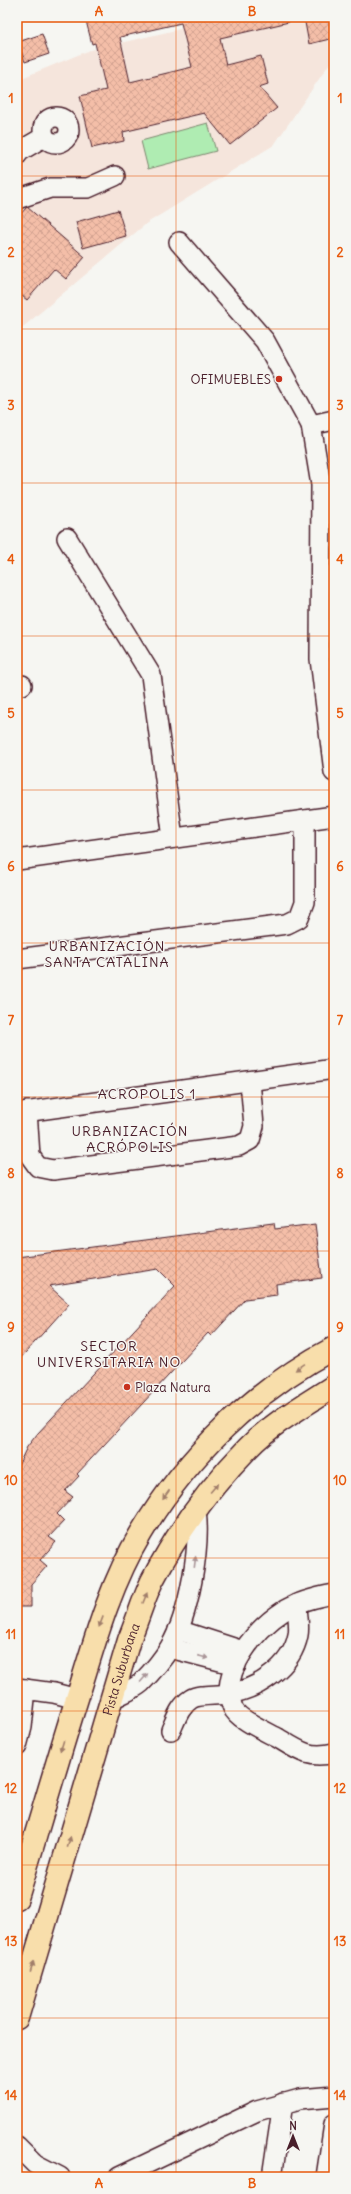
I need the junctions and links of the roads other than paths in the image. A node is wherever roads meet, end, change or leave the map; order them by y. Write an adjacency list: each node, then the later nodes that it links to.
1 (44, 137): 2 (street)
2 (17, 155)
3 (116, 176): 4 (street)
4 (17, 199)
5 (179, 242): 7 (street)
6 (334, 420): 7 (street)
7 (311, 425): 9 (street)
8 (67, 538): 13 (street)
9 (327, 569): 10 (street)
10 (334, 772)
11 (334, 816): 12 (street)
12 (304, 820): 13 (street); 15 (street)
13 (173, 838): 14 (street)
14 (17, 860)
15 (17, 959)
16 (334, 1069): 17 (street)
17 (250, 1081): 18 (street); 18 (street)
18 (22, 1112)
19 (334, 1348): 29 (main road, one-way to 29)
20 (334, 1386): 21 (main road, Pista Suburbana, one-way to 20)
21 (196, 1510): 24 (street, one-way to 21); 30 (main road, Pista Suburbana, one-way to 21)
22 (334, 1594): 23 (street)
23 (297, 1604): 26 (street); 28 (street)
24 (178, 1630): 25 (street); 26 (street)
25 (170, 1648): 26 (street, one-way to 26); 30 (street, one-way to 25)
26 (239, 1658): 28 (street)
27 (21, 1688): 29 (street); 31 (street)
28 (229, 1694): 32 (street); 34 (street)
29 (77, 1699): 35 (main road, one-way to 35)
30 (112, 1699): 36 (main road, Pista Suburbana, one-way to 30)
31 (19, 1727): 33 (street)
32 (171, 1730)
33 (17, 1746)
34 (334, 1753)
35 (17, 1898)
36 (17, 2018)
37 (334, 2096): 38 (street)
38 (283, 2103): 42 (street); 43 (street)
39 (334, 2124): 44 (street)
40 (17, 2146): 41 (street)
41 (60, 2177)
42 (119, 2177)
43 (272, 2177)
44 (326, 2177)

